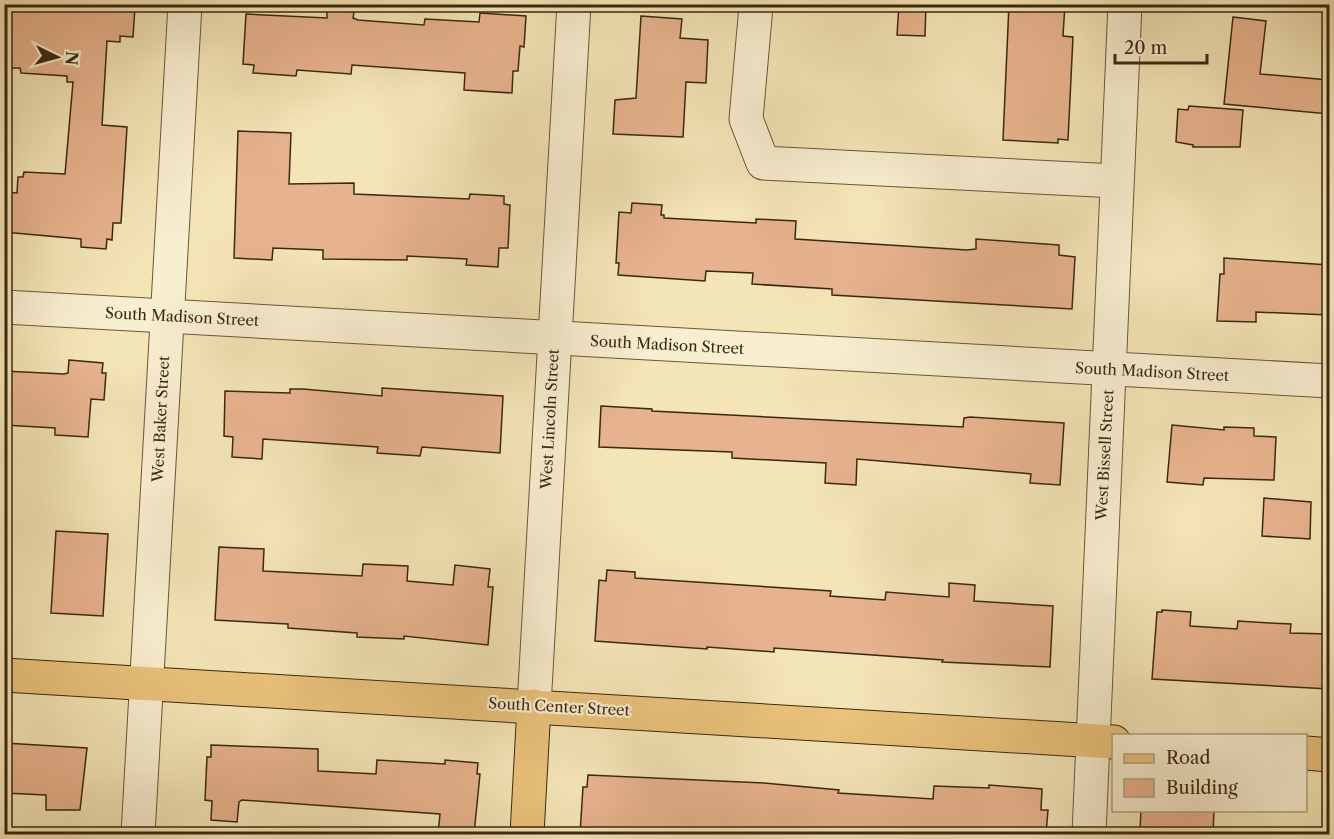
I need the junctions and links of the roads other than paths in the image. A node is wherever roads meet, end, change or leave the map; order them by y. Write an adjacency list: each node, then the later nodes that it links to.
1 (185, 4): 7 (street, West Baker Street)
2 (574, 4): 8 (street, West Lincoln Street)
3 (1125, 4): 5 (street, West Bissell Street)
4 (756, 6): 5 (street)
5 (1116, 181): 9 (street, West Bissell Street)
6 (4, 307): 7 (street, South Madison Street)
7 (167, 316): 8 (street, South Madison Street); 12 (street, West Baker Street)
8 (555, 339): 9 (street, South Madison Street); 13 (street, West Lincoln Street)
9 (1109, 370): 10 (street, South Madison Street); 14 (street, West Bissell Street)
10 (1329, 381)
11 (4, 675): 12 (main road, South Center Street)
12 (147, 685): 13 (main road, South Center Street); 17 (street, West Baker Street)
13 (534, 706): 14 (main road, South Center Street); 18 (main road, West Lincoln Street)
14 (1103, 741): 19 (street, West Bissell Street)
15 (1307, 753): 16 (main road)
16 (1329, 755)
17 (138, 834)
18 (527, 834)
19 (1089, 834)

